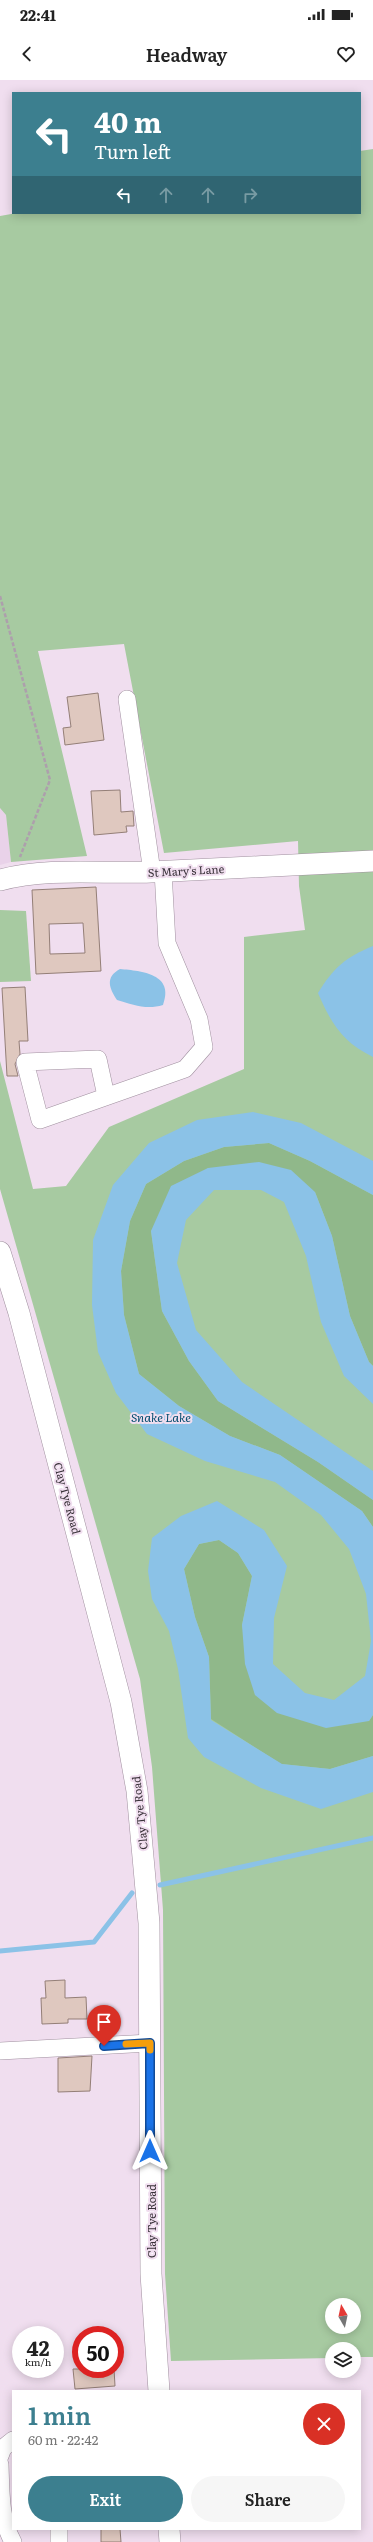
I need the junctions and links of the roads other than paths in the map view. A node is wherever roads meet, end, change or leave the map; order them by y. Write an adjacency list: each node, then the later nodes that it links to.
1 (127, 699): 3 (lane)
2 (373, 861): 3 (main road, St Mary's Lane)
3 (158, 871): 4 (main road, St Mary's Lane); 5 (lane)
4 (8, 878)
5 (106, 1096): 5 (lane)
6 (0, 1252): 7 (main road, Clay Tye Road)
7 (150, 2043): 8 (lane); 9 (main road, Clay Tye Road)
8 (0, 2051)
9 (159, 2390)
10 (12, 2441): 11 (lane)
11 (0, 2456)
12 (0, 2464): 15 (lane)
13 (59, 2530): 16 (lane)
14 (170, 2530): 17 (main road)
15 (13, 2542)
16 (59, 2542)
17 (170, 2542)

